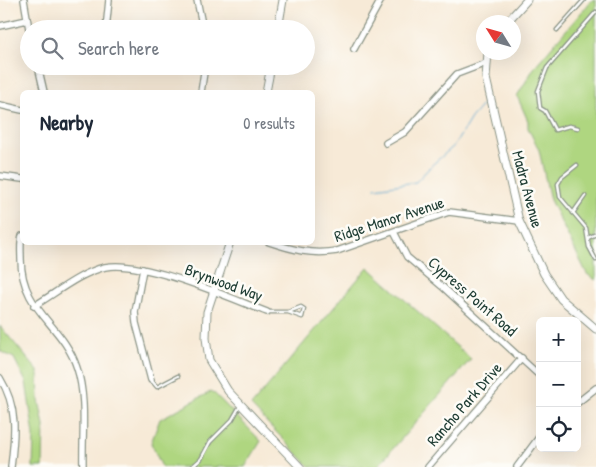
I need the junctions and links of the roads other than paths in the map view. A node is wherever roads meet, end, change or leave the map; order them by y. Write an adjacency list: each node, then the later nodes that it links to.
1 (24, 0): 10 (street)
2 (109, 0): 11 (street)
3 (197, 0): 12 (street)
4 (283, 0): 13 (street)
5 (381, 0): 17 (street)
6 (527, 0): 9 (street)
7 (584, 0): 16 (lane)
8 (596, 12): 28 (lane)
9 (513, 15)
10 (27, 20)
11 (107, 20)
12 (201, 20)
13 (280, 20)
14 (20, 22): 15 (street)
15 (0, 26)
16 (557, 30)
17 (354, 49)
18 (487, 60): 19 (street, Madra Avenue)
19 (486, 63): 29 (street); 35 (street, Madra Avenue)
20 (40, 75): 23 (street)
21 (204, 75): 24 (street)
22 (269, 75): 25 (street)
23 (44, 90)
24 (201, 90)
25 (266, 90)
26 (0, 106): 27 (street)
27 (20, 110)
28 (578, 128)
29 (386, 143)
30 (578, 166): 34 (lane)
31 (0, 176): 32 (street)
32 (20, 180)
33 (585, 196): 34 (lane)
34 (573, 213): 38 (lane)
35 (519, 221): 36 (street, Ridge Manor Avenue); 48 (street, Madra Avenue)
36 (394, 232): 41 (street, Ridge Manor Avenue); 49 (street, Cypress Point Road)
37 (596, 234): 38 (lane)
38 (588, 238): 42 (lane)
39 (22, 245): 45 (street)
40 (229, 245): 44 (street)
41 (278, 245)
42 (596, 260)
43 (143, 269): 44 (street, Brynwood Way); 45 (street, Brynwood Way); 53 (street)
44 (213, 291): 46 (street, Brynwood Way); 56 (street)
45 (34, 306): 59 (street)
46 (267, 312): 47 (lane)
47 (288, 312): 47 (lane)
48 (596, 329)
49 (522, 358): 50 (street, Cypress Point Road); 62 (street, Rancho Park Drive)
50 (536, 372)
51 (178, 376): 53 (lane)
52 (0, 378): 58 (street)
53 (151, 380)
54 (596, 388): 55 (street)
55 (581, 400)
56 (240, 407): 60 (lane); 61 (street)
57 (536, 441): 63 (street)
58 (11, 467)
59 (83, 467)
60 (192, 467)
61 (300, 467)
62 (428, 467)
63 (517, 467)

